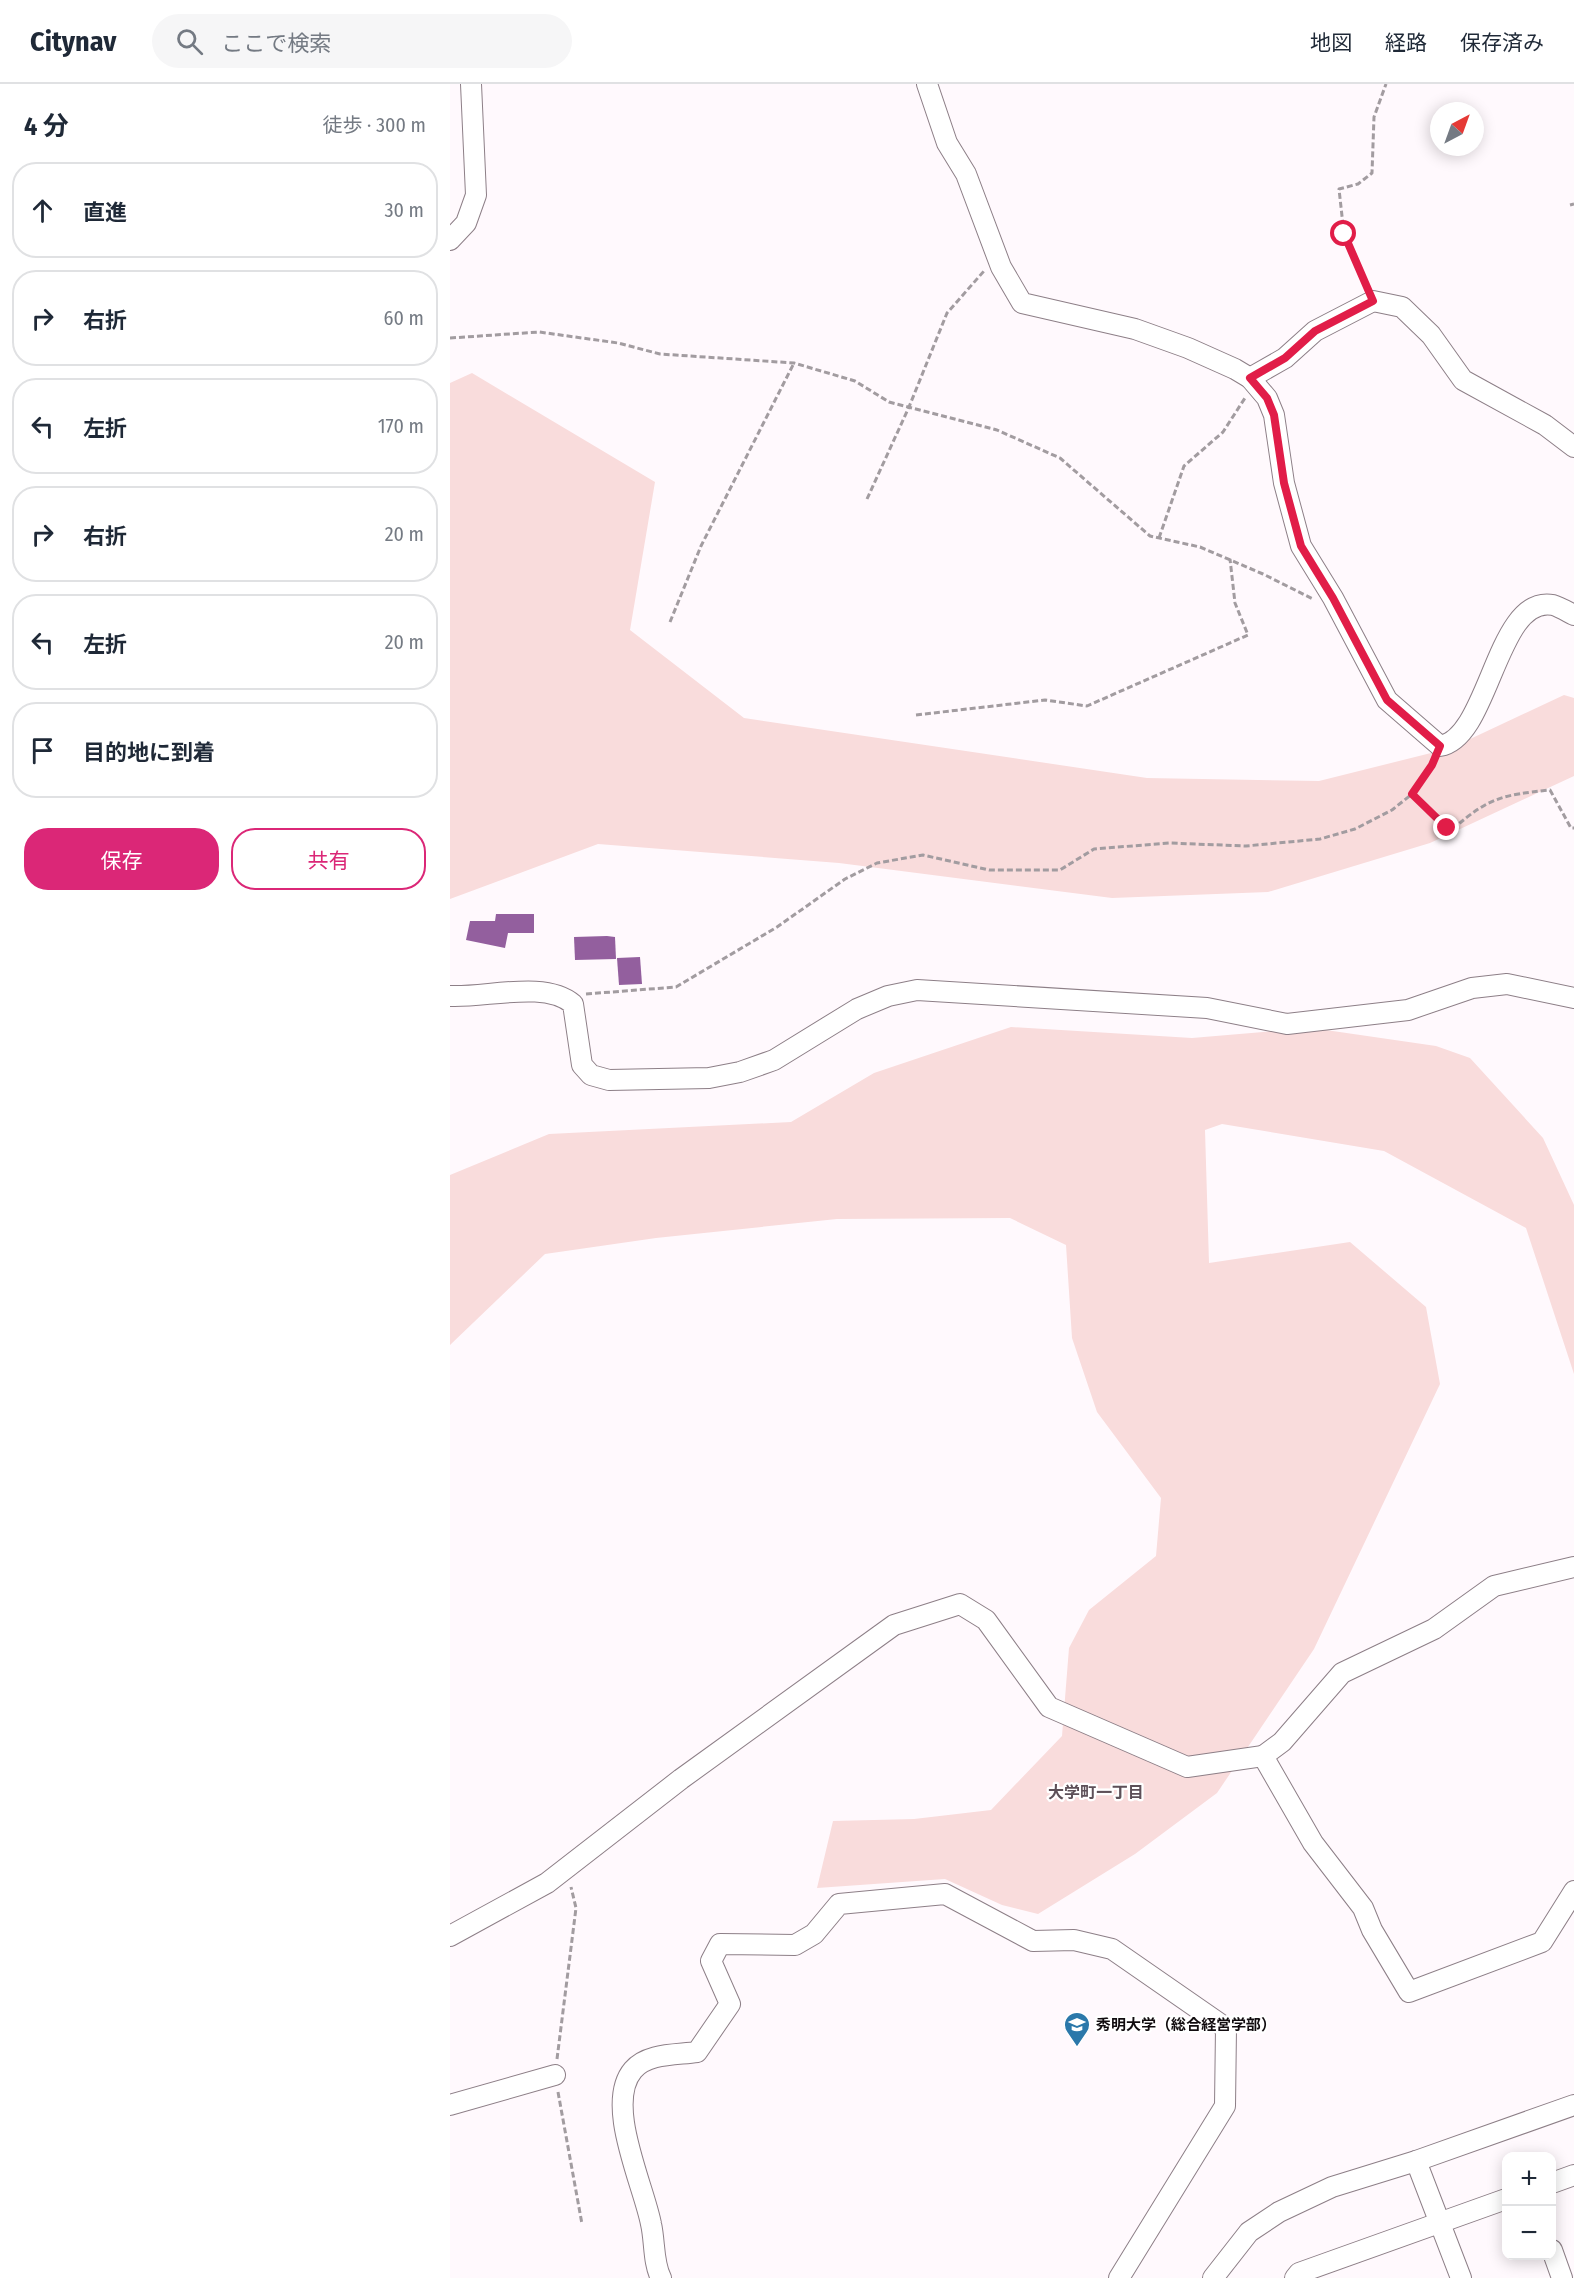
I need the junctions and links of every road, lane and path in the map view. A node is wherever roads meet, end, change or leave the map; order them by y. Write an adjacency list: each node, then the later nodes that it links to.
1 (471, 84): 4 (street)
2 (927, 84): 5 (street)
3 (1386, 84): 6 (path)
4 (450, 240)
5 (997, 256): 9 (street); 10 (path)
6 (1373, 301): 9 (street); 11 (street)
7 (450, 338): 8 (path)
8 (794, 363): 10 (path); 17 (path)
9 (1252, 381): 13 (path); 15 (street)
10 (909, 407): 12 (path); 13 (path)
11 (1574, 447)
12 (867, 499)
13 (1159, 538): 14 (path)
14 (1230, 560): 15 (path); 18 (path)
15 (1333, 598): 19 (street)
16 (1574, 615): 19 (street)
17 (670, 622)
18 (916, 715)
19 (1440, 746): 20 (path)
20 (1412, 794): 21 (path); 22 (path)
21 (1574, 828)
22 (563, 995): 23 (street); 24 (street)
23 (450, 996)
24 (1574, 998)
25 (1574, 1567): 26 (street)
26 (1263, 1756): 27 (street); 28 (street)
27 (567, 1868): 29 (street); 30 (path)
28 (1574, 1891)
29 (450, 1936)
30 (555, 2075): 31 (street); 38 (path)
31 (450, 2105)
32 (1574, 2105): 33 (street)
33 (1416, 2161): 37 (street); 42 (street)
34 (1574, 2175): 35 (street)
35 (1556, 2181)
36 (1502, 2200): 37 (street)
37 (1440, 2222): 43 (street); 44 (street)
38 (582, 2224)
39 (1555, 2260): 45 (street)
40 (661, 2278): 41 (street)
41 (1119, 2278)
42 (1214, 2278)
43 (1295, 2278)
44 (1461, 2278)
45 (1562, 2278)

